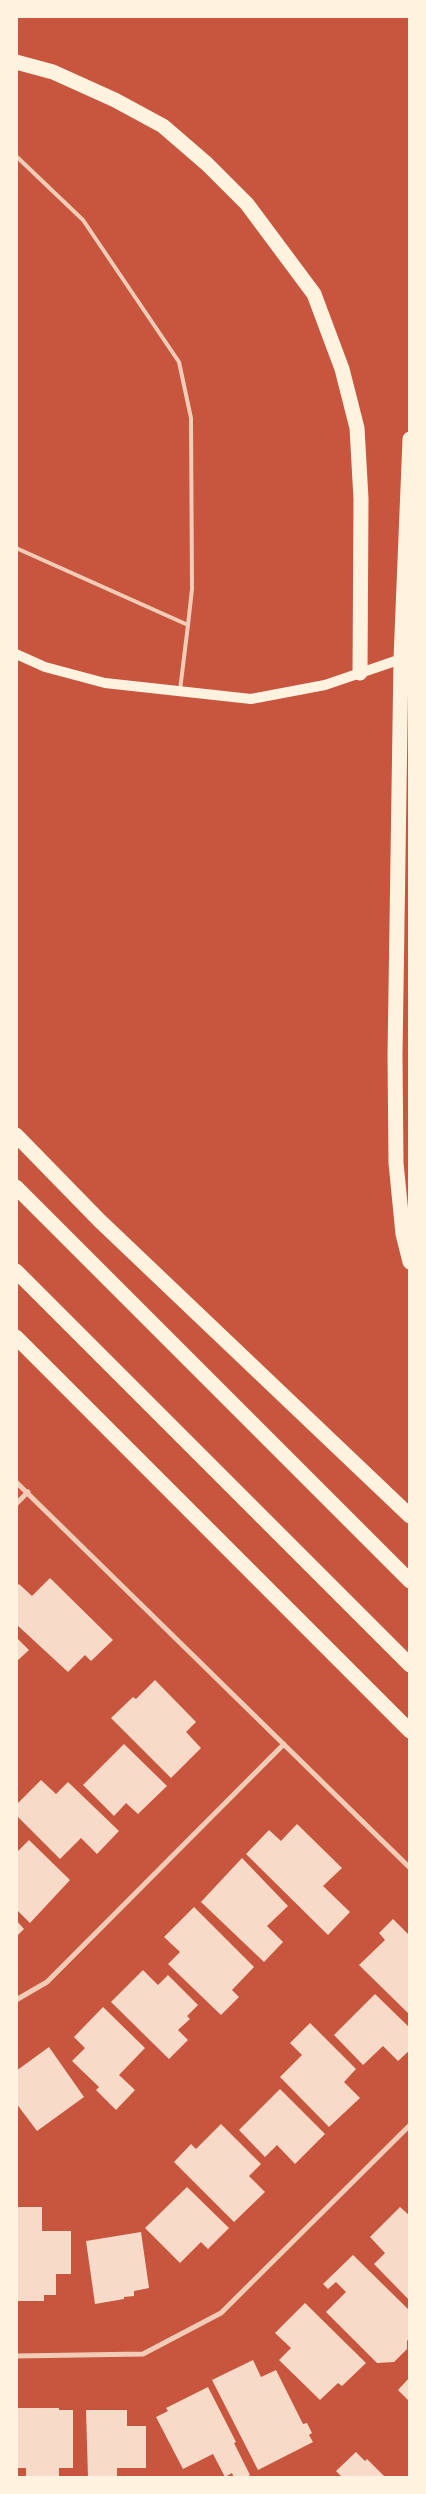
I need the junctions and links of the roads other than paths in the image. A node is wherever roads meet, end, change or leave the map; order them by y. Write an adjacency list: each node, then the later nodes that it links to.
1 (16, 62): 9 (highway)
2 (16, 156): 6 (lane)
3 (410, 440): 5 (highway)
4 (16, 548): 6 (lane)
5 (408, 550): 8 (highway)
6 (188, 625): 10 (lane)
7 (16, 654): 10 (main road)
8 (405, 657): 9 (main road); 13 (highway)
9 (360, 673): 10 (main road)
10 (180, 692)
11 (16, 1135): 19 (highway)
12 (16, 1187): 20 (highway)
13 (410, 1262)
14 (16, 1271): 21 (highway)
15 (16, 1337): 22 (highway)
16 (16, 1482): 17 (street)
17 (28, 1492): 18 (street); 23 (street)
18 (16, 1504)
19 (410, 1516)
20 (410, 1581)
21 (410, 1665)
22 (410, 1731)
23 (284, 1744): 24 (street); 25 (street)
24 (410, 1868)
25 (16, 2000)
26 (410, 2125): 27 (street)
27 (16, 2356)

